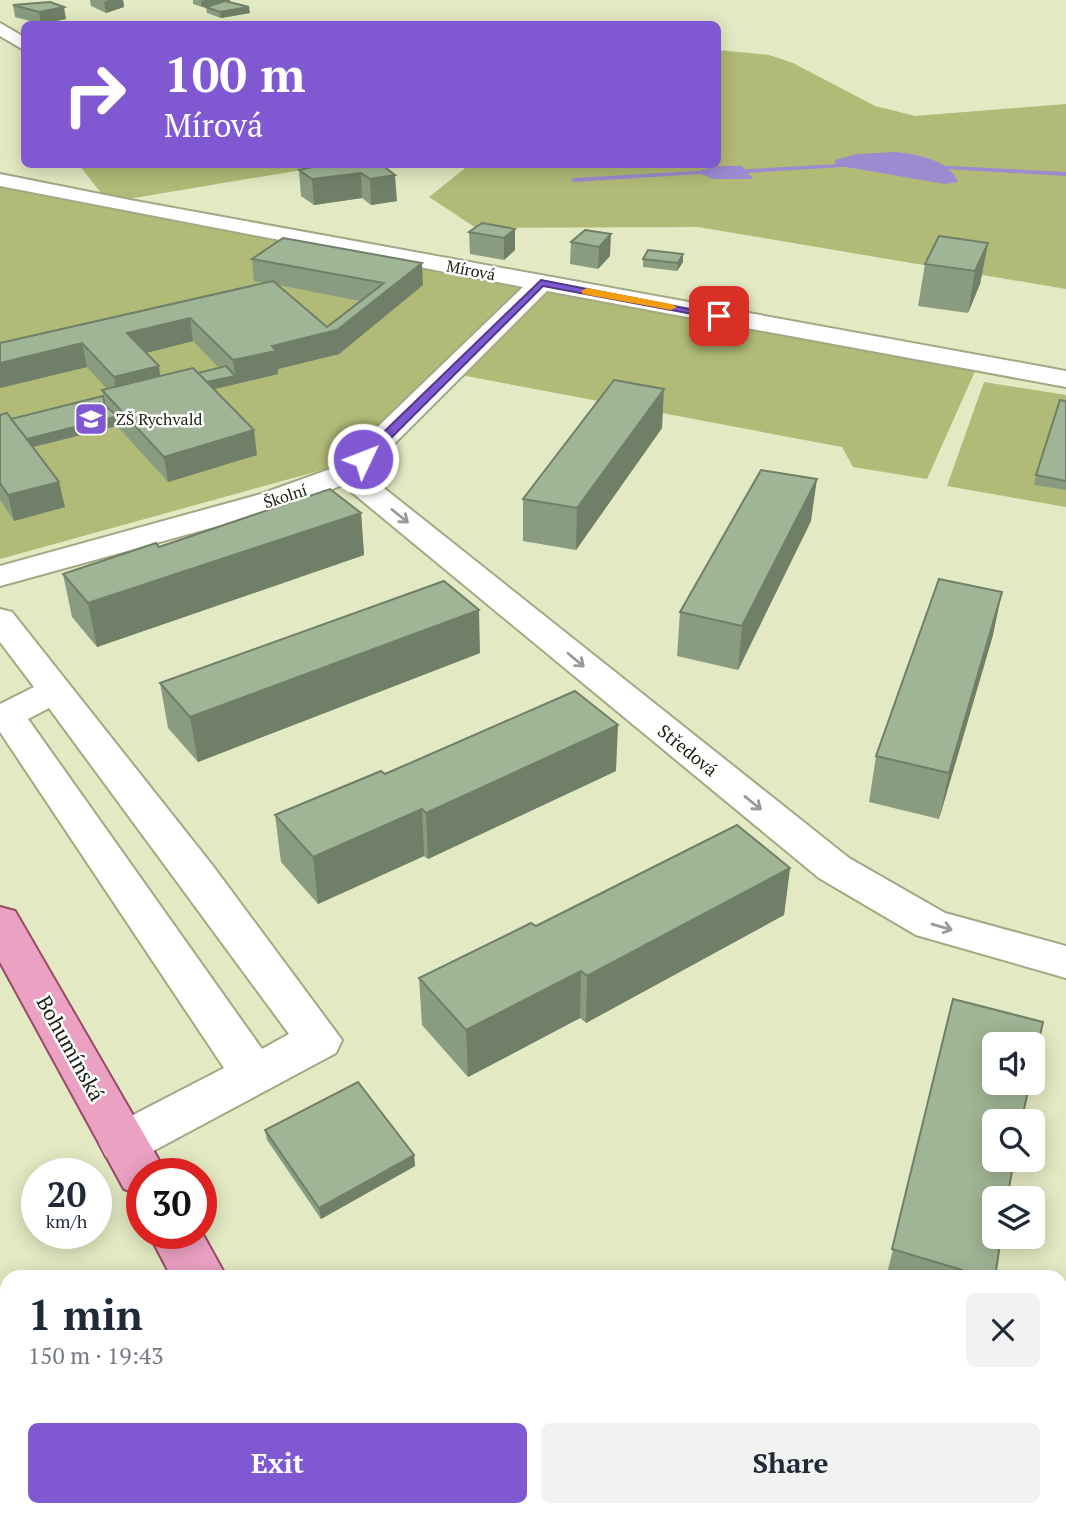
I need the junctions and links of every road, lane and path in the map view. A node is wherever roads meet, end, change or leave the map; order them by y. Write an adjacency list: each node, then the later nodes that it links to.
1 (0, 28): 2 (street)
2 (21, 43)
3 (0, 180): 4 (street, Mírová)
4 (541, 283): 5 (street, Mírová); 6 (street, Školní)
5 (1066, 379)
6 (347, 473): 7 (street, Školní); 11 (street, Středová, one-way to 11)
7 (0, 576)
8 (0, 619): 9 (street)
9 (55, 691): 12 (street); 12 (street)
10 (0, 922): 13 (main road, Bohumínská)
11 (1066, 962)
12 (254, 1075): 13 (street)
13 (133, 1158)
14 (184, 1249): 15 (main road)
15 (195, 1270)

